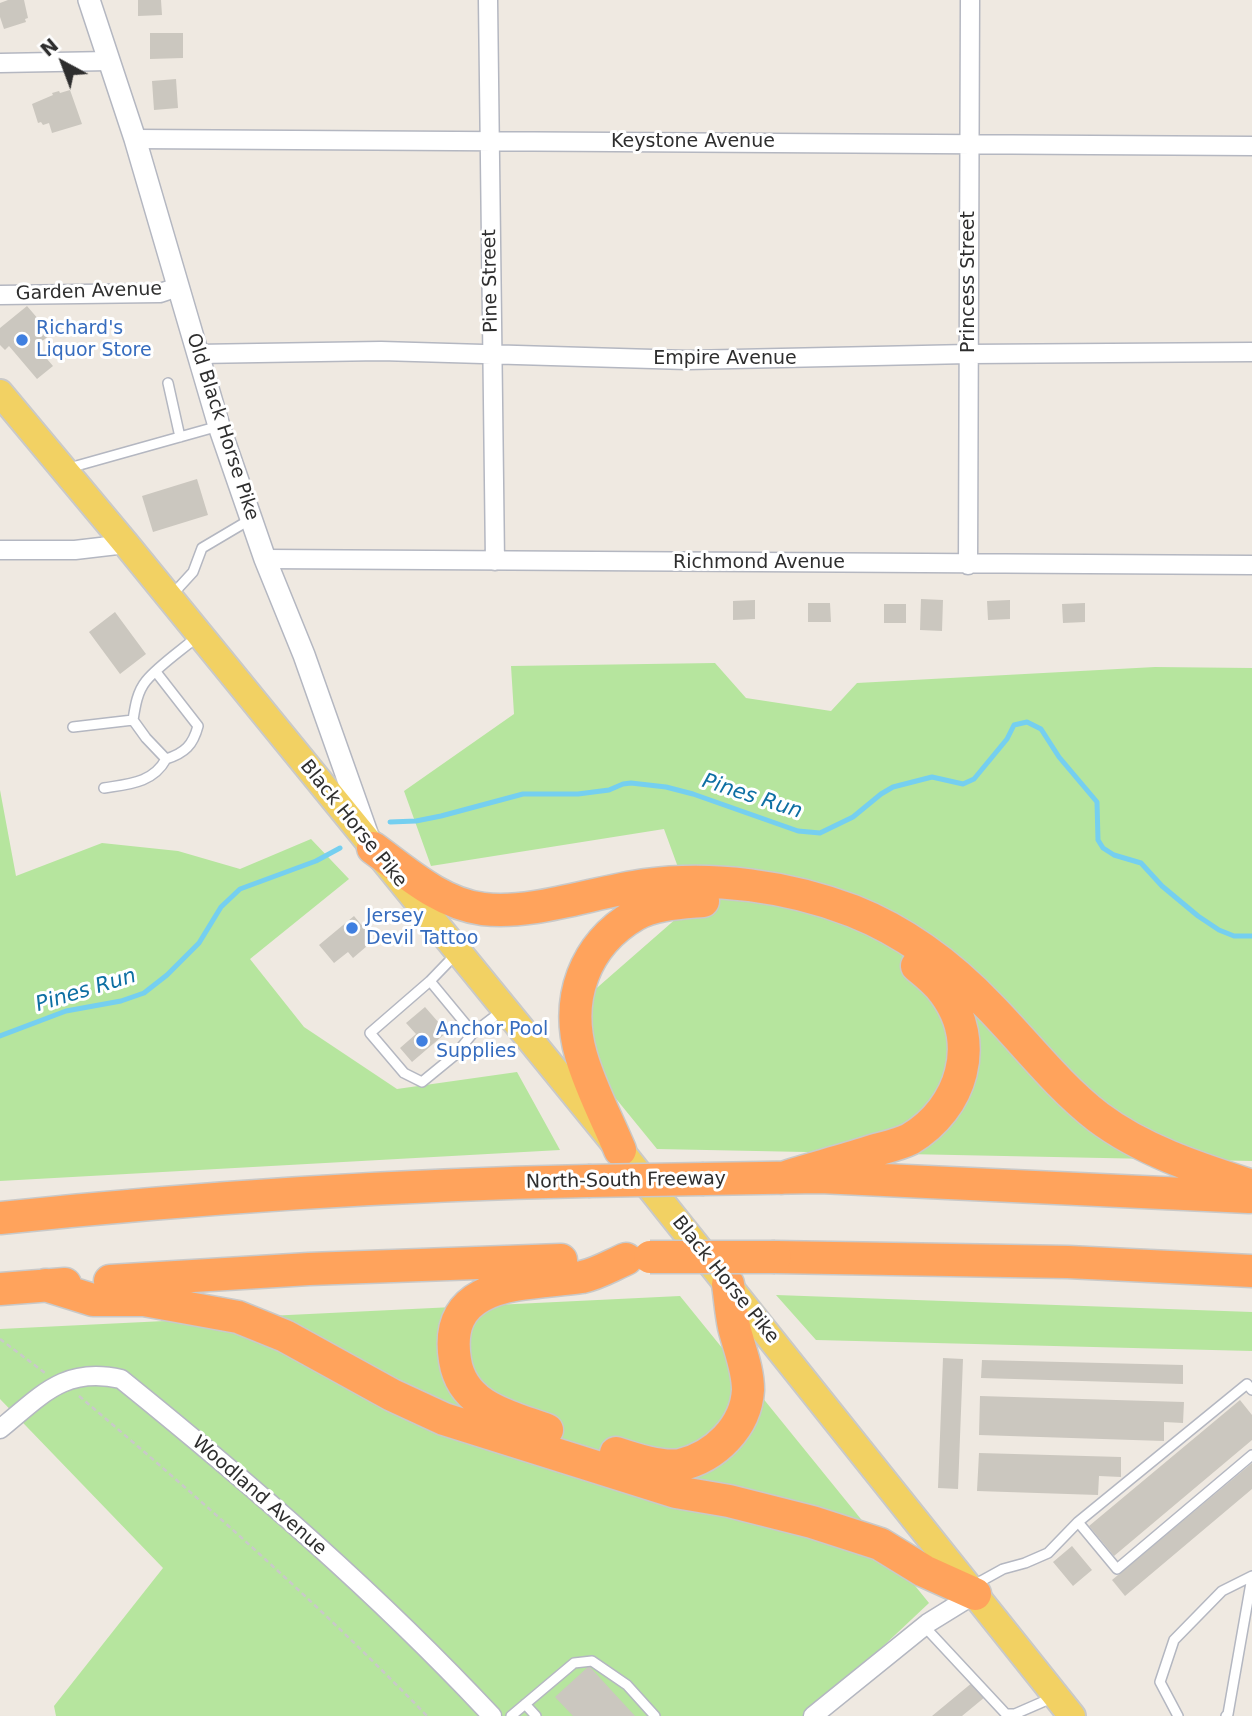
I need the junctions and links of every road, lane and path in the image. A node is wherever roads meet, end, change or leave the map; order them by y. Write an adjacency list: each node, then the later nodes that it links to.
1 (89, 0): 4 (street, Old Black Horse Pike)
2 (488, 0): 7 (street, Pine Street)
3 (970, 0): 8 (street, Princess Street)
4 (109, 61): 5 (street); 6 (street, Old Black Horse Pike)
5 (0, 63)
6 (135, 139): 7 (street, Keystone Avenue); 10 (street, Old Black Horse Pike)
7 (488, 140): 8 (street, Keystone Avenue); 15 (street, Pine Street)
8 (968, 144): 9 (street, Keystone Avenue); 14 (street, Princess Street)
9 (1252, 146)
10 (178, 287): 11 (street, Garden Avenue); 13 (street, Old Black Horse Pike)
11 (0, 295)
12 (1252, 352): 14 (street, Empire Avenue)
13 (197, 354): 15 (street, Empire Avenue); 18 (street, Old Black Horse Pike)
14 (969, 354): 15 (street, Empire Avenue); 26 (street, Princess Street)
15 (492, 355): 25 (street, Pine Street)
16 (169, 383): 19 (lane)
17 (0, 393): 20 (main road, Black Horse Pike)
18 (219, 426): 19 (lane); 21 (street, Old Black Horse Pike)
19 (180, 437): 20 (lane)
20 (64, 469): 22 (main road, Black Horse Pike)
21 (253, 518): 24 (street, Old Black Horse Pike); 28 (lane)
22 (126, 544): 23 (street); 28 (main road, Black Horse Pike)
23 (0, 550)
24 (265, 559): 25 (street, Richmond Avenue); 35 (street, Old Black Horse Pike)
25 (495, 561): 26 (street, Richmond Avenue)
26 (968, 565): 27 (street, Richmond Avenue)
27 (1252, 565)
28 (170, 598): 29 (main road, Black Horse Pike)
29 (200, 635): 30 (lane); 35 (main road, Black Horse Pike)
30 (156, 672): 31 (lane); 33 (lane)
31 (134, 720): 32 (lane); 33 (lane)
32 (73, 727)
33 (166, 759): 34 (lane)
34 (104, 788)
35 (373, 848): 36 (main road, Black Horse Pike); 42 (highway)
36 (458, 952): 37 (lane); 38 (main road, Black Horse Pike)
37 (430, 981): 39 (lane); 39 (lane)
38 (504, 1009): 39 (lane); 40 (main road, Black Horse Pike)
39 (473, 1033)
40 (620, 1150): 41 (highway); 47 (main road, Black Horse Pike)
41 (782, 1178): 43 (highway, North-South Freeway); 44 (highway, North-South Freeway, bridge)
42 (1252, 1186)
43 (1252, 1197)
44 (0, 1217)
45 (638, 1258): 46 (highway, bridge); 47 (highway); 48 (highway)
46 (1252, 1271)
47 (728, 1284): 57 (main road, Black Horse Pike)
48 (45, 1285): 49 (highway); 57 (highway)
49 (0, 1289)
50 (0, 1339): 51 (path)
51 (60, 1383): 53 (street, Woodland Avenue); 61 (path); 62 (street, Woodland Avenue)
52 (1252, 1390): 55 (lane)
53 (0, 1429)
54 (1252, 1455): 55 (lane)
55 (1078, 1522): 57 (lane)
56 (1252, 1577): 67 (lane); 68 (lane)
57 (972, 1591): 58 (street); 60 (main road, Black Horse Pike)
58 (924, 1626): 60 (lane); 66 (street)
59 (525, 1704): 63 (lane); 64 (lane); 65 (lane)
60 (1064, 1706)
61 (427, 1716)
62 (492, 1716)
63 (510, 1716)
64 (536, 1716)
65 (655, 1716)
66 (813, 1716)
67 (1178, 1716)
68 (1226, 1716)

